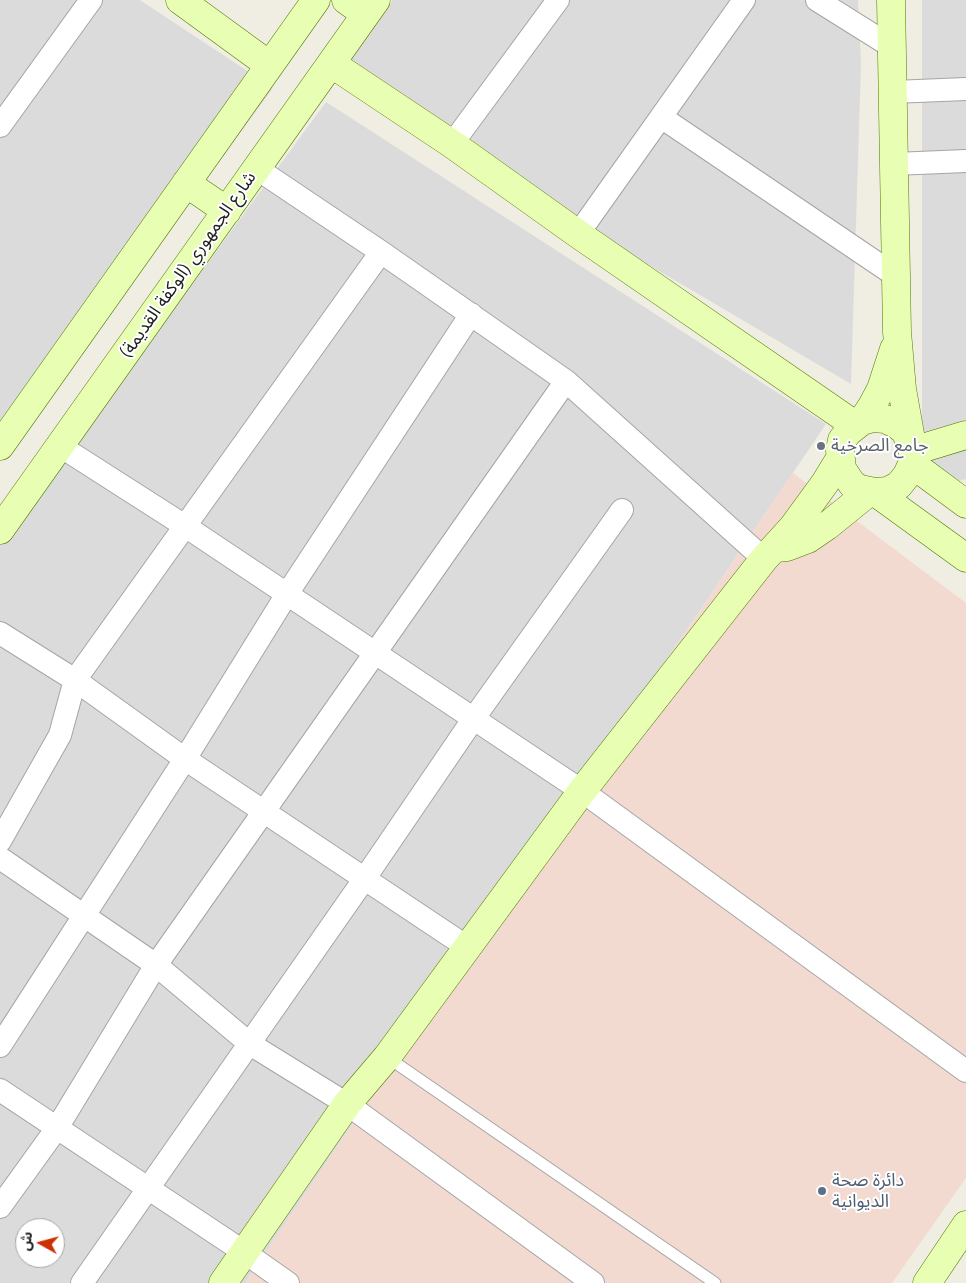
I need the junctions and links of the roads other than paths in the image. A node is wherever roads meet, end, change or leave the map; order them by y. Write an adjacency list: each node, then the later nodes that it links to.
1 (91, 0): 15 (street)
2 (180, 0): 10 (street)
3 (316, 0): 10 (street)
4 (558, 0): 16 (street)
5 (744, 0): 14 (street)
6 (817, 0): 9 (street)
7 (891, 0): 9 (street)
8 (363, 5): 11 (street, شارع الجمهوري (الوكفة القديمة))
9 (892, 47): 13 (street)
10 (269, 64): 20 (street)
11 (332, 64): 16 (street); 19 (street, شارع الجمهوري (الوكفة القديمة))
12 (966, 89): 13 (street)
13 (893, 92): 18 (street)
14 (661, 117): 22 (street); 24 (street)
15 (0, 126)
16 (452, 144): 22 (street)
17 (966, 161): 18 (street)
18 (894, 164): 24 (street)
19 (256, 168): 21 (street, شارع الجمهوري (الوكفة القديمة)); 23 (street)
20 (186, 183): 21 (street); 30 (street)
21 (227, 211): 31 (street, شارع الجمهوري (الوكفة القديمة))
22 (578, 234): 28 (street)
23 (381, 252): 25 (street); 37 (street)
24 (896, 276): 26 (street)
25 (471, 314): 27 (street); 41 (street)
26 (897, 332): 28 (street); 32 (street)
27 (566, 381): 39 (street); 43 (street)
28 (858, 423): 32 (street); 33 (street)
29 (966, 435): 32 (street)
30 (0, 446)
31 (60, 446): 37 (street); 38 (street, شارع الجمهوري (الوكفة القديمة))
32 (912, 452): 34 (street); 35 (street)
33 (840, 460): 34 (street); 39 (street)
34 (872, 492): 39 (street); 40 (street)
35 (966, 504)
36 (622, 510): 45 (street)
37 (185, 526): 41 (street); 44 (street)
38 (0, 530)
39 (770, 554): 47 (street)
40 (966, 558)
41 (287, 594): 43 (street); 46 (street)
42 (0, 633): 44 (street)
43 (375, 652): 45 (street); 48 (street)
44 (75, 680): 46 (street); 49 (street)
45 (474, 718): 47 (street); 51 (street)
46 (185, 759): 48 (street); 52 (street)
47 (582, 791): 53 (street); 58 (street)
48 (266, 812): 51 (street); 54 (street)
49 (0, 841)
50 (0, 858): 52 (street)
51 (365, 878): 53 (street); 55 (street)
52 (84, 916): 54 (street); 56 (street)
53 (467, 947): 57 (street)
54 (156, 965): 55 (street); 61 (street)
55 (250, 1044): 60 (street); 62 (street)
56 (0, 1046)
57 (387, 1057): 60 (street); 70 (lane)
58 (966, 1071)
59 (0, 1090): 61 (street)
60 (347, 1104): 65 (street); 69 (street)
61 (57, 1128): 62 (street); 63 (street)
62 (148, 1189): 65 (street); 66 (street)
63 (0, 1207)
64 (966, 1226): 71 (street)
65 (244, 1252): 67 (street); 68 (street)
66 (82, 1283)
67 (223, 1283)
68 (288, 1283)
69 (593, 1283)
70 (715, 1283)
71 (926, 1283)

